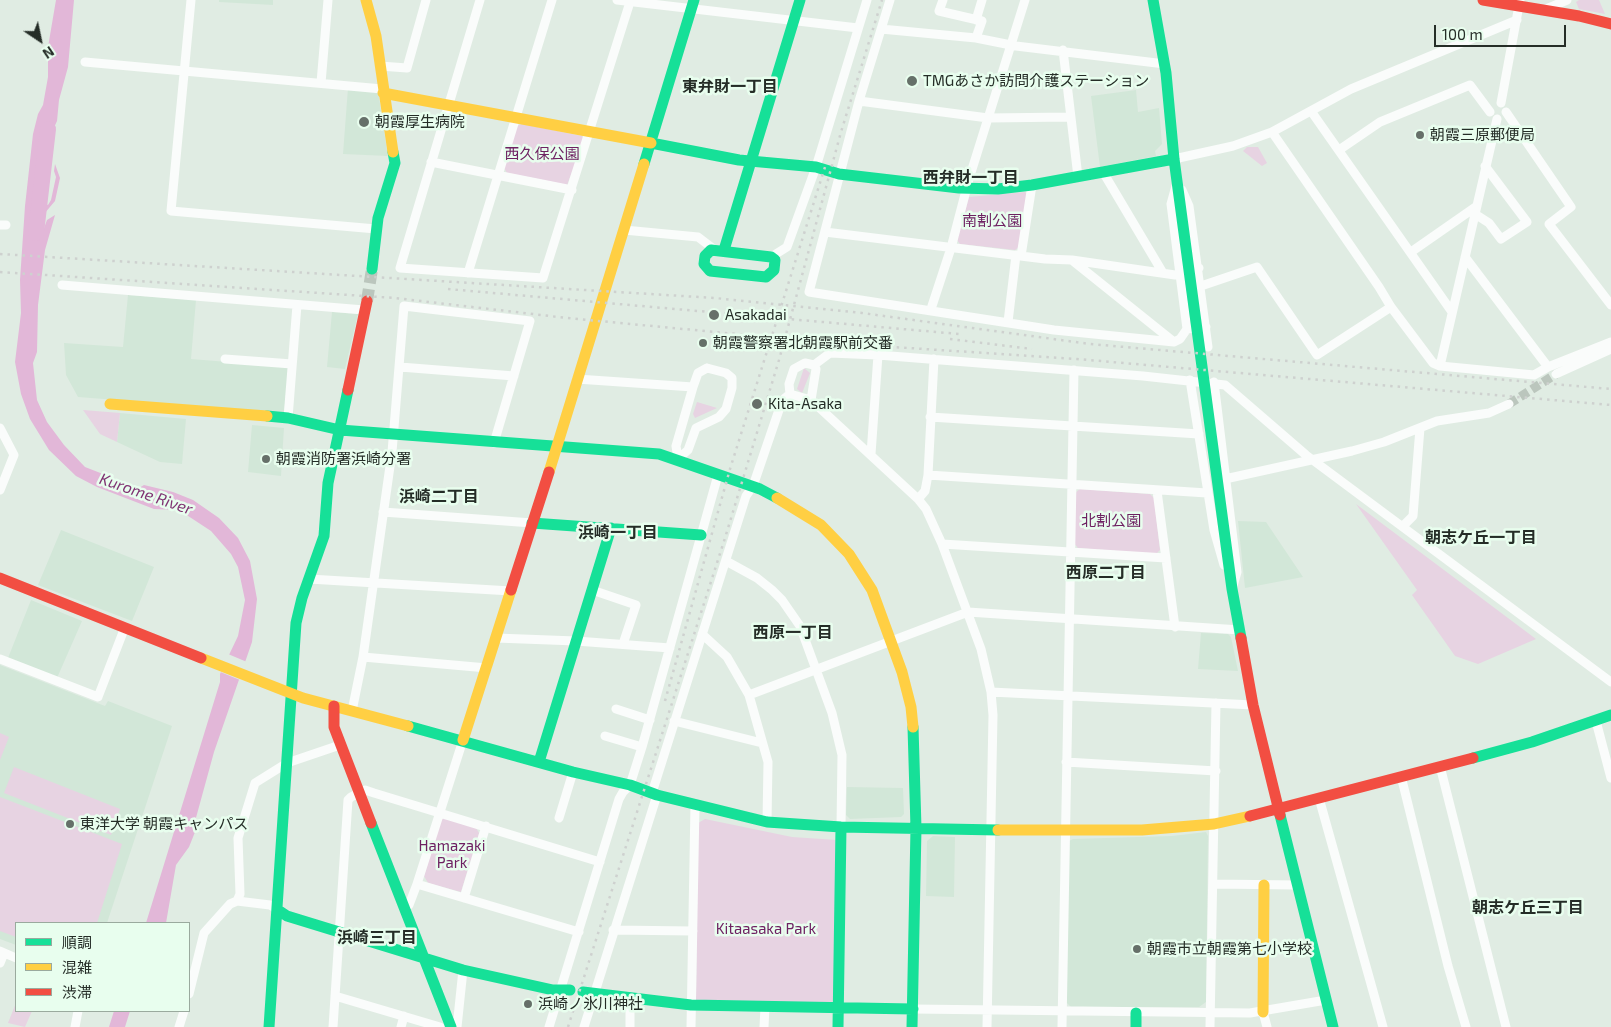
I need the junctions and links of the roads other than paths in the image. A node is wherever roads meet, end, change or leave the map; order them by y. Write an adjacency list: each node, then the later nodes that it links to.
1 (191, 0): 33 (street)
2 (328, 0): 34 (street)
3 (366, 0): 32 (street)
4 (426, 0): 32 (street)
5 (480, 0): 38 (street)
6 (552, 0): 42 (street)
7 (617, 0): 17 (street)
8 (800, 0): 21 (street)
9 (867, 0): 25 (street)
10 (890, 0): 26 (street)
11 (942, 0): 22 (street)
12 (982, 0): 22 (street)
13 (1025, 0): 28 (street)
14 (1153, 0): 31 (street)
15 (1483, 0): 19 (street)
16 (1567, 0): 20 (street)
17 (630, 2): 18 (street); 46 (street)
18 (693, 4): 21 (street); 48 (street)
19 (1519, 4): 20 (street); 23 (street)
20 (1544, 11): 24 (street)
21 (794, 20): 25 (street); 52 (street)
22 (976, 20): 27 (street)
23 (1517, 20): 37 (street); 39 (street)
24 (1611, 24)
25 (858, 28): 54 (street)
26 (881, 29): 27 (street); 36 (street)
27 (976, 38): 28 (street)
28 (1012, 44): 29 (street); 43 (street)
29 (1062, 50): 31 (street); 44 (street)
30 (85, 62): 33 (street)
31 (1165, 64): 50 (street)
32 (380, 66): 35 (street)
33 (184, 72): 34 (street); 64 (street)
34 (321, 83): 35 (street)
35 (383, 91): 38 (street); 64 (street)
36 (859, 101): 43 (street); 56 (street)
37 (1501, 103): 40 (street); 41 (street)
38 (449, 104): 42 (street); 51 (street)
39 (1311, 111): 47 (street); 49 (street)
40 (1490, 112): 45 (street); 49 (street)
41 (1506, 112): 45 (street); 82 (street)
42 (516, 117): 46 (street); 57 (street)
43 (988, 118): 44 (street); 61 (street)
44 (1070, 118): 58 (street)
45 (1497, 119): 53 (street)
46 (590, 131): 48 (street); 62 (street)
47 (1272, 132): 50 (street); 84 (street)
48 (651, 142): 52 (street); 65 (street)
49 (1339, 150): 69 (street)
50 (1174, 159): 55 (street); 59 (street)
51 (431, 162): 57 (street); 77 (street)
52 (750, 162): 54 (street); 68 (street)
53 (1485, 166): 63 (street); 63 (street)
54 (816, 167): 56 (street); 71 (street)
55 (1103, 172): 58 (street); 76 (street)
56 (839, 174): 61 (street); 66 (street)
57 (498, 175): 62 (street); 77 (street)
58 (1078, 177): 60 (street)
59 (1177, 181): 74 (street); 78 (street); 148 (street)
60 (1032, 186): 61 (street); 70 (street)
61 (967, 189): 67 (street)
62 (572, 190): 77 (street)
63 (1476, 210): 69 (street); 72 (street)
64 (376, 229): 75 (street)
65 (624, 230): 68 (street); 105 (street)
66 (824, 232): 67 (street); 85 (street)
67 (951, 248): 70 (street); 85 (street)
68 (720, 250): 71 (street); 71 (street)
69 (1411, 252): 86 (street)
70 (1019, 256): 73 (street); 87 (street)
71 (771, 257)
72 (1465, 257): 86 (street); 101 (street)
73 (1072, 260): 76 (street); 90 (street)
74 (1199, 268): 78 (street); 80 (street)
75 (372, 269)
76 (1163, 273): 78 (street)
77 (468, 274)
78 (1180, 275): 89 (street)
79 (62, 285): 81 (street)
80 (1201, 286): 84 (street); 88 (street)
81 (297, 305): 83 (street); 97 (street)
82 (1611, 305)
83 (365, 306): 120 (street)
84 (1391, 308): 99 (street)
85 (931, 309): 87 (street)
86 (1452, 312): 99 (street)
87 (1008, 322): 90 (street)
88 (1206, 327): 89 (street); 92 (street)
89 (1187, 329): 90 (street)
90 (1174, 342)
91 (1611, 342): 101 (street)
92 (1208, 347)
93 (1611, 349): 103 (street)
94 (878, 355): 96 (street); 98 (street); 124 (street)
95 (225, 359): 97 (street)
96 (934, 359): 102 (street); 114 (street)
97 (292, 364): 115 (street)
98 (814, 366): 109 (street); 110 (street)
99 (1440, 366): 101 (street)
100 (400, 367): 104 (street); 104 (street); 136 (street)
101 (1548, 367)
102 (1074, 370): 106 (street); 116 (street)
103 (1556, 374)
104 (514, 376): 122 (street)
105 (577, 379): 108 (street); 123 (street)
106 (1190, 380): 107 (street); 121 (street)
107 (1214, 382): 126 (street); 129 (street)
108 (693, 387): 113 (street); 118 (street)
109 (790, 394): 110 (street); 131 (street)
110 (811, 400): 124 (street)
111 (110, 404): 115 (street)
112 (1509, 404): 119 (street)
113 (685, 415): 118 (street); 125 (street)
114 (930, 416): 116 (street); 128 (street)
115 (288, 418): 120 (street)
116 (1072, 426): 121 (street); 130 (street)
117 (0, 428): 132 (street)
118 (696, 428): 125 (street)
119 (1420, 428): 126 (street); 138 (street)
120 (340, 430): 122 (street); 146 (street)
121 (1199, 434): 134 (street)
122 (494, 443): 123 (street)
123 (557, 445): 125 (street); 137 (street)
124 (872, 454): 135 (street)
125 (678, 459): 127 (street)
126 (1313, 460): 129 (street); 138 (street)
127 (718, 475): 131 (street); 140 (street)
128 (928, 475): 130 (street); 135 (street)
129 (1225, 479): 148 (street)
130 (1071, 485): 133 (street); 142 (street)
131 (753, 486): 144 (street); 159 (street)
132 (0, 490)
133 (1157, 491): 134 (street); 143 (street)
134 (1207, 493): 148 (street)
135 (918, 499): 141 (street)
136 (383, 512): 137 (street); 147 (street)
137 (532, 523): 139 (street); 150 (street)
138 (1403, 526): 166 (street)
139 (611, 528): 140 (street); 149 (street)
140 (701, 536): 161 (street)
141 (942, 544): 142 (street); 151 (street)
142 (1070, 551): 143 (street); 152 (street)
143 (1166, 558): 154 (street)
144 (726, 560): 156 (street); 165 (street)
145 (0, 578): 153 (street)
146 (309, 579): 147 (street); 168 (street)
147 (374, 584): 150 (street); 162 (street)
148 (1232, 589): 155 (street)
149 (592, 590): 158 (street); 160 (street)
150 (511, 591): 157 (street)
151 (968, 612): 152 (street); 159 (street); 167 (street)
152 (1069, 620): 154 (street); 169 (street)
153 (125, 627): 163 (street); 168 (street)
154 (1175, 627): 155 (street)
155 (1240, 630): 172 (street)
156 (702, 634): 170 (street); 178 (street)
157 (496, 638): 158 (street); 164 (street)
158 (576, 641): 160 (street); 185 (street)
159 (891, 642): 165 (street); 205 (street)
160 (623, 644): 161 (street)
161 (670, 648): 177 (street)
162 (363, 657): 164 (street); 175 (street)
163 (0, 659)
164 (487, 668): 181 (street)
165 (818, 671): 170 (street); 204 (street)
166 (1611, 682)
167 (991, 692): 169 (street); 206 (street)
168 (292, 694): 173 (street); 187 (street)
169 (1068, 694): 171 (street); 186 (street)
170 (749, 695): 182 (street)
171 (1216, 703): 172 (street); 189 (street)
172 (1253, 705): 198 (street)
173 (334, 706): 175 (street); 183 (street)
174 (616, 709): 177 (street)
175 (352, 711): 181 (street)
176 (1611, 714): 179 (street)
177 (650, 720): 184 (street)
178 (674, 720): 182 (street); 195 (street)
179 (1596, 720): 188 (street); 192 (street)
180 (605, 736): 184 (street)
181 (463, 740): 185 (street); 199 (street)
182 (762, 743): 201 (street)
183 (340, 745): 187 (street); 194 (street)
184 (642, 747): 193 (street)
185 (539, 762): 190 (street)
186 (1066, 762): 189 (street); 207 (street)
187 (287, 763): 214 (street); 216 (street)
188 (1440, 766): 191 (street); 267 (street)
189 (1216, 771): 202 (street)
190 (573, 772): 193 (street); 200 (street)
191 (1401, 776): 196 (street); 266 (street)
192 (1611, 778)
193 (630, 785): 195 (street); 208 (street)
194 (359, 793): 199 (street); 215 (street); 219 (street)
195 (654, 794): 197 (street); 217 (street)
196 (1319, 798): 198 (street); 265 (street)
197 (695, 804): 201 (street); 218 (street)
198 (1278, 810): 202 (street); 212 (street)
199 (439, 813): 203 (street); 209 (street)
200 (559, 818)
201 (767, 822): 204 (street)
202 (1214, 824): 207 (street); 210 (street)
203 (486, 826): 208 (street); 213 (street)
204 (840, 827): 205 (street); 234 (street)
205 (916, 828): 206 (street); 235 (street)
206 (992, 830): 207 (street); 236 (street)
207 (1066, 830): 237 (street)
208 (600, 862): 220 (street)
209 (417, 884): 213 (street); 215 (street)
210 (1213, 884): 211 (street); 242 (street)
211 (1264, 885): 212 (street); 240 (street)
212 (1297, 885): 231 (street)
213 (464, 898): 220 (street)
214 (237, 901): 216 (street); 226 (street)
215 (404, 909): 222 (street)
216 (278, 910): 219 (street); 246 (street)
217 (613, 930): 218 (street); 228 (street)
218 (693, 931): 232 (street)
219 (340, 932): 222 (street); 229 (street)
220 (579, 932): 227 (street)
221 (2, 952): 223 (street); 224 (street)
222 (423, 957): 225 (street); 250 (street)
223 (15, 958)
224 (0, 963)
225 (463, 970): 227 (street); 251 (street)
226 (190, 990)
227 (566, 990): 252 (street)
228 (589, 993): 230 (street); 253 (street)
229 (335, 996): 243 (street); 247 (street)
230 (630, 998): 232 (street); 254 (street)
231 (1326, 1000): 240 (street); 264 (street)
232 (691, 1005): 233 (street); 255 (street)
233 (765, 1007): 234 (street); 256 (street)
234 (839, 1008): 235 (street); 257 (street)
235 (913, 1009): 236 (street); 258 (street)
236 (988, 1010): 237 (street); 259 (street)
237 (1063, 1011): 241 (street); 260 (street)
238 (78, 1012): 244 (street)
239 (184, 1012): 245 (street)
240 (1263, 1012): 242 (street); 263 (street)
241 (1136, 1013): 242 (street); 261 (street)
242 (1210, 1014): 262 (street)
243 (404, 1016): 248 (street); 249 (street)
244 (75, 1027)
245 (178, 1027)
246 (269, 1027)
247 (333, 1027)
248 (401, 1027)
249 (440, 1027)
250 (451, 1027)
251 (457, 1027)
252 (549, 1027)
253 (584, 1027)
254 (630, 1027)
255 (691, 1027)
256 (764, 1027)
257 (838, 1027)
258 (912, 1027)
259 (988, 1027)
260 (1062, 1027)
261 (1136, 1027)
262 (1210, 1027)
263 (1267, 1027)
264 (1333, 1027)
265 (1382, 1027)
266 (1466, 1027)
267 (1506, 1027)

